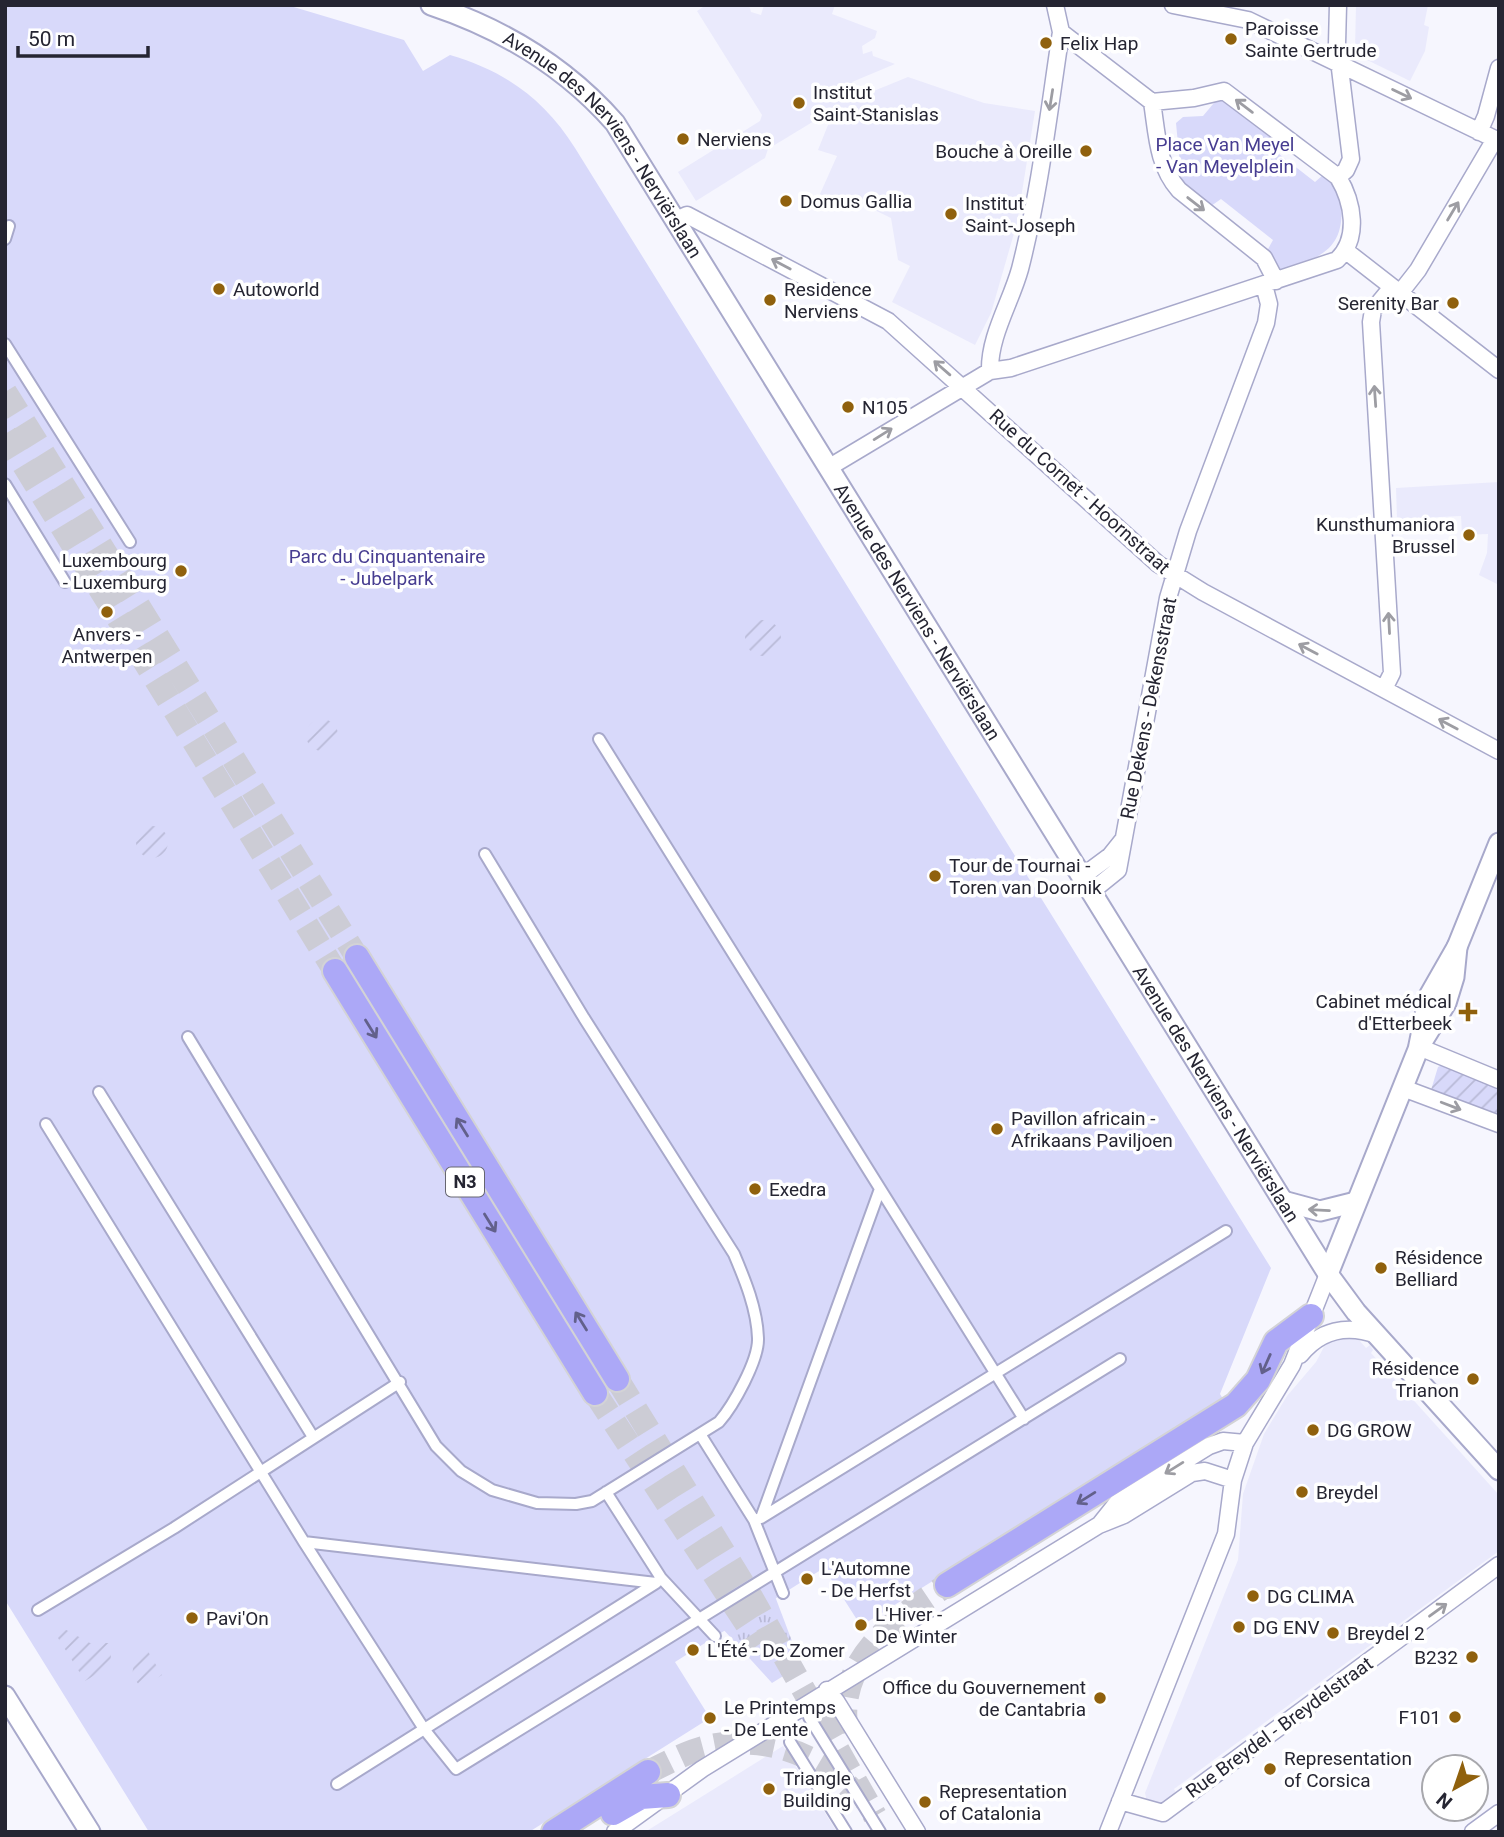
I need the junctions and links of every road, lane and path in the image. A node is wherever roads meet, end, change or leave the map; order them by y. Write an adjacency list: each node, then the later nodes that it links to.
1 (1055, 5): 5 (street)
2 (1173, 5): 6 (street)
3 (1338, 5): 6 (street)
4 (439, 8): 12 (street, Avenue des Nerviens - Nerviërslaan)
5 (1061, 32): 8 (street); 20 (street, one-way to 20)
6 (1341, 64): 9 (street, one-way to 9); 11 (street)
7 (1499, 68): 9 (street)
8 (1152, 102): 11 (street, one-way to 8); 16 (street, one-way to 16)
9 (1479, 132): 10 (street)
10 (1497, 140): 17 (street, one-way to 10)
11 (1338, 177): 15 (street)
12 (676, 220): 21 (street, Rue du Cornet - Hoornstraat, one-way to 12); 22 (street, Avenue des Nerviens - Nerviërslaan)
13 (9, 226): 14 (street)
14 (5, 239)
15 (1346, 251): 16 (street); 17 (street)
16 (1270, 283): 20 (street); 25 (street, Rue Dekens - Dekensstraat)
17 (1396, 290): 19 (street); 27 (street, one-way to 17)
18 (5, 344): 24 (street)
19 (1499, 370)
20 (990, 371): 21 (street)
21 (962, 386): 22 (street, one-way to 21); 25 (street, Rue du Cornet - Hoornstraat)
22 (828, 468): 32 (street, Avenue des Nerviens - Nerviërslaan)
23 (5, 484): 26 (street)
24 (130, 542)
25 (1175, 575): 27 (street, Rue du Cornet - Hoornstraat, one-way to 25); 32 (street, Rue Dekens - Dekensstraat)
26 (65, 582)
27 (1384, 689): 29 (street, Rue du Cornet - Hoornstraat, one-way to 27)
28 (600, 739): 42 (street)
29 (1499, 751)
30 (1499, 843): 36 (street)
31 (485, 854): 56 (street)
32 (1088, 883): 43 (street, Avenue des Nerviens - Nerviërslaan)
33 (357, 957): 52 (highway, N3, one-way to 33)
34 (335, 971): 54 (highway, N3, one-way to 54)
35 (188, 1037): 53 (street)
36 (1419, 1047): 37 (street); 38 (street)
37 (1499, 1080)
38 (1403, 1087): 41 (street, one-way to 41); 44 (street)
39 (99, 1092): 57 (street)
40 (46, 1124): 60 (street)
41 (1499, 1124)
42 (880, 1189): 51 (street); 63 (street)
43 (1283, 1201): 44 (street, one-way to 43); 46 (street, Avenue des Nerviens - Nerviërslaan)
44 (1356, 1202): 46 (street)
45 (1226, 1231): 51 (street)
46 (1328, 1274): 47 (street); 48 (street, Avenue des Nerviens - Nerviërslaan)
47 (1311, 1316): 50 (street); 69 (highway, one-way to 69)
48 (1377, 1335): 50 (street); 59 (street, Avenue des Nerviens - Nerviërslaan)
49 (1120, 1359): 55 (street)
50 (1292, 1365): 58 (street)
51 (996, 1374): 55 (street); 63 (street)
52 (617, 1379)
53 (400, 1382): 57 (street); 62 (street)
54 (595, 1393)
55 (1024, 1419): 67 (street)
56 (700, 1434): 62 (street); 63 (street)
57 (313, 1437): 60 (street)
58 (1245, 1443): 61 (street); 64 (street, one-way to 64)
59 (1499, 1470)
60 (261, 1471): 65 (street); 71 (street)
61 (1233, 1480): 64 (street); 82 (street)
62 (606, 1492): 68 (street)
63 (758, 1519): 67 (street)
64 (1099, 1525): 74 (street)
65 (304, 1542): 68 (street); 77 (street)
66 (1499, 1565): 82 (street, Rue Breydel - Breydelstraat, one-way to 66)
67 (774, 1572): 70 (street); 72 (street)
68 (659, 1580): 72 (street); 77 (street)
69 (947, 1585)
70 (783, 1593)
71 (38, 1610)
72 (699, 1619): 73 (street); 77 (street)
73 (715, 1636)
74 (827, 1690): 81 (street); 90 (street)
75 (5, 1696): 84 (street)
76 (809, 1717): 89 (street)
77 (424, 1729): 80 (street)
78 (790, 1742): 88 (street)
79 (648, 1772): 85 (highway)
80 (337, 1784)
81 (667, 1795): 86 (highway); 87 (street)
82 (1120, 1801): 91 (street)
83 (1499, 1813): 92 (street)
84 (90, 1832)
85 (555, 1832)
86 (583, 1832)
87 (615, 1832)
88 (846, 1832)
89 (880, 1832)
90 (917, 1832)
91 (1108, 1832)
92 (1473, 1832)

